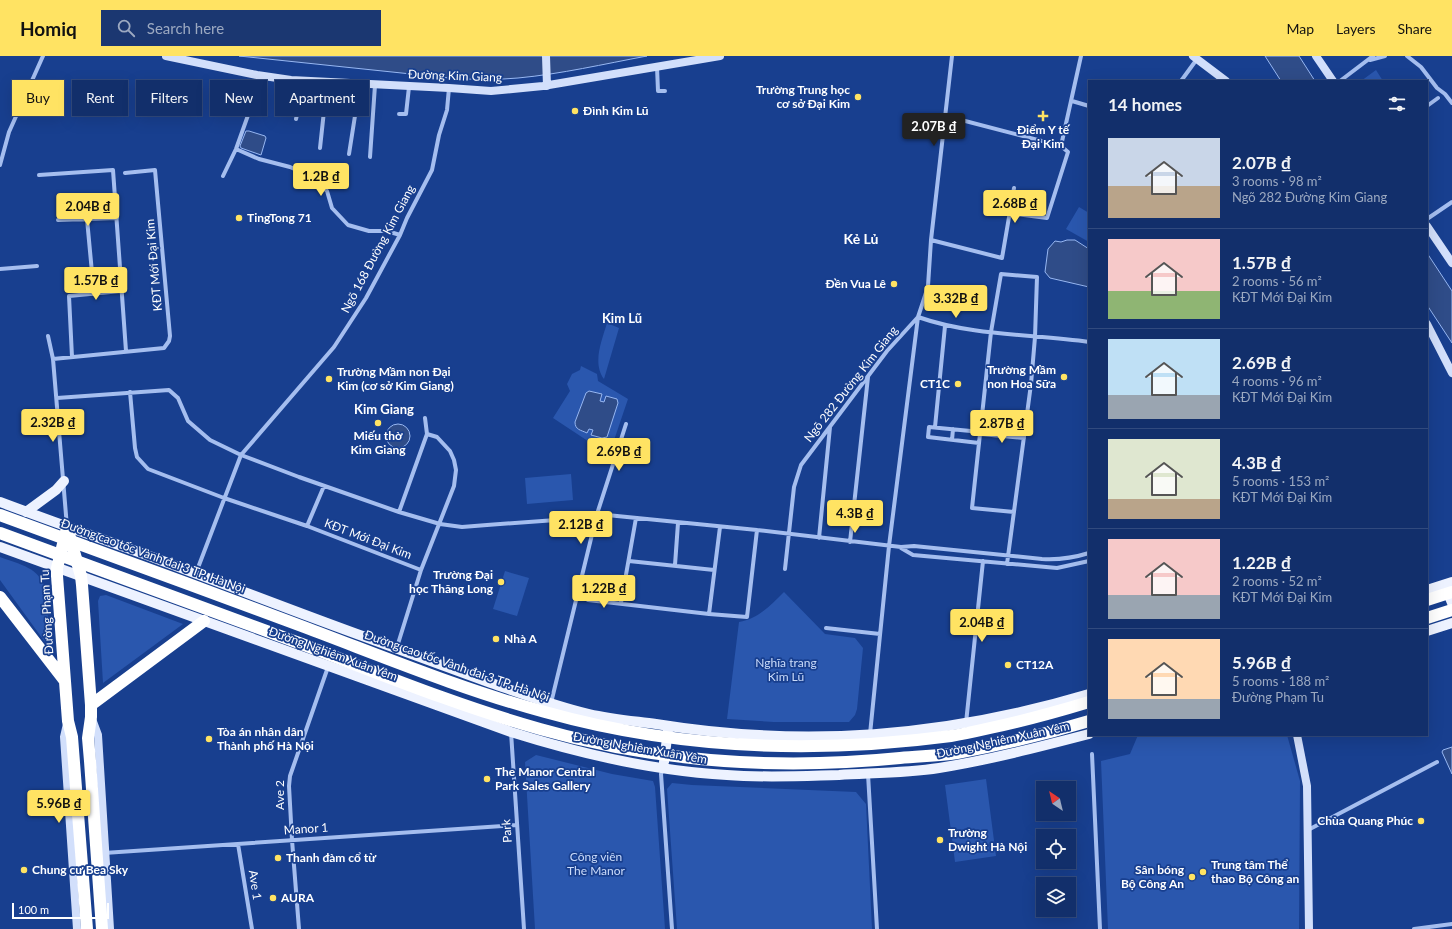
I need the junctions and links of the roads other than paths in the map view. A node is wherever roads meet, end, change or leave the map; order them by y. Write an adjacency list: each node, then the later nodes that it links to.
1 (43, 56): 42 (street)
2 (166, 56): 14 (main road, Đường Kim Giang)
3 (546, 56): 20 (main road)
4 (720, 56): 13 (main road, Đường Kim Giang)
5 (952, 56): 35 (street, Ngõ 282 Đường Kim Giang)
6 (1082, 56): 27 (street)
7 (1316, 56): 18 (main road)
8 (1373, 56): 12 (street)
9 (1385, 56): 12 (street)
10 (1407, 56): 28 (street)
11 (1195, 58): 16 (street); 17 (main road)
12 (1369, 60): 19 (street)
13 (658, 67): 20 (main road, Đường Kim Giang); 25 (street)
14 (262, 76): 15 (main road, Đường Kim Giang); 39 (street)
15 (296, 80)
16 (1182, 80)
17 (1225, 80)
18 (1332, 80)
19 (1341, 80)
20 (547, 82): 24 (main road, Đường Kim Giang)
21 (369, 84): 22 (main road, Đường Kim Giang)
22 (374, 84): 23 (main road, Đường Kim Giang); 41 (street)
23 (409, 87): 24 (main road, Đường Kim Giang); 31 (street)
24 (450, 88): 54 (street, Ngõ 168 Đường Kim Giang)
25 (665, 91)
26 (1438, 98): 29 (street)
27 (1072, 101): 30 (street); 37 (street)
28 (1452, 103)
29 (1428, 105)
30 (1088, 106)
31 (399, 114)
32 (297, 116): 36 (street)
33 (323, 116): 38 (street)
34 (355, 116): 40 (street)
35 (946, 116): 37 (street); 55 (street, Ngõ 282 Đường Kim Giang)
36 (296, 120)
37 (1061, 146): 48 (street)
38 (320, 148)
39 (236, 149): 45 (street); 54 (street)
40 (349, 154)
41 (370, 157)
42 (0, 164)
43 (125, 173): 68 (street, KĐT Mới Đại Kim)
44 (39, 175): 49 (street)
45 (223, 176)
46 (1014, 188): 48 (street)
47 (1452, 202): 50 (street)
48 (1009, 213): 55 (street)
49 (117, 218): 51 (street); 59 (street)
50 (1428, 218)
51 (87, 219): 52 (street); 60 (street)
52 (58, 220)
53 (1428, 227): 56 (main road)
54 (400, 235): 85 (street, Ngõ 168 Đường Kim Giang)
55 (931, 240): 61 (street, Ngõ 282 Đường Kim Giang)
56 (1452, 263)
57 (37, 266): 58 (street)
58 (0, 269)
59 (121, 291): 60 (street); 68 (street)
60 (94, 294): 69 (street)
61 (918, 317): 62 (street); 72 (street, Ngõ 282 Đường Kim Giang); 106 (street)
62 (945, 326): 64 (street); 78 (street)
63 (1428, 326): 71 (main road)
64 (991, 332): 66 (street); 66 (street); 80 (street)
65 (48, 336): 70 (street)
66 (1035, 337): 67 (street); 82 (street)
67 (1088, 342)
68 (126, 351): 69 (street, KĐT Mới Đại Kim)
69 (72, 357): 70 (street, KĐT Mới Đại Kim)
70 (53, 359): 74 (street)
71 (1452, 373)
72 (868, 376): 77 (street, Ngõ 282 Đường Kim Giang); 105 (street)
73 (130, 392): 74 (street); 85 (street); 88 (street, KĐT Mới Đại Kim)
74 (57, 398): 86 (street)
75 (425, 418): 81 (street)
76 (626, 424): 94 (street)
77 (830, 426): 103 (street, Ngõ 282 Đường Kim Giang); 104 (street)
78 (935, 427): 79 (street); 83 (street)
79 (953, 429): 80 (street); 83 (street)
80 (981, 433): 82 (street); 84 (street)
81 (427, 434): 91 (street); 97 (street)
82 (1024, 438): 92 (street)
83 (952, 440): 84 (street)
84 (979, 443): 92 (street)
85 (241, 455): 87 (street); 88 (street)
86 (64, 481): 90 (main road); 99 (street)
87 (324, 486): 91 (street); 98 (street, KĐT Mới Đại Kim)
88 (224, 498): 98 (street, KĐT Mới Đại Kim); 125 (street)
89 (0, 502): 90 (main road, Đường Nghiêm Xuân Yêm)
90 (26, 512): 99 (main road, Đường Nghiêm Xuân Yêm)
91 (399, 512): 97 (street)
92 (1014, 512): 113 (street)
93 (0, 514): 147 (highway, Đường cao tốc Vành đai 3 TP. Hà Nội, bridge)
94 (597, 514): 95 (street); 97 (street); 148 (street)
95 (636, 518): 96 (street); 115 (street)
96 (678, 523): 100 (street); 119 (street)
97 (440, 524): 123 (street)
98 (307, 526): 123 (street, KĐT Mới Đại Kim)
99 (67, 527): 121 (highway, Đường Phạm Tu); 125 (main road, Đường Nghiêm Xuân Yêm); 126 (highway)
100 (720, 527): 101 (street); 124 (street)
101 (757, 530): 103 (street); 136 (street)
102 (0, 533): 150 (highway, bridge)
103 (788, 534): 104 (street); 122 (street, Ngõ 282 Đường Kim Giang)
104 (819, 538): 105 (street)
105 (850, 542): 106 (street)
106 (889, 546): 109 (street); 142 (street)
107 (914, 546): 109 (street); 112 (street); 113 (street)
108 (0, 547): 121 (main road, Đường Nghiêm Xuân Yêm)
109 (901, 547): 112 (street)
110 (1088, 553): 111 (street)
111 (1083, 555): 114 (street); 117 (street)
112 (913, 556): 116 (street)
113 (1008, 556): 114 (street); 118 (street)
114 (1042, 559): 120 (street)
115 (629, 561): 119 (street); 134 (street)
116 (983, 561): 118 (street); 151 (street)
117 (1087, 562): 120 (street)
118 (1007, 564): 120 (street)
119 (675, 565): 124 (street)
120 (1042, 567)
121 (57, 568): 126 (main road, Đường Nghiêm Xuân Yêm); 145 (highway, Đường Phạm Tu)
122 (785, 568)
123 (421, 570): 143 (street)
124 (714, 570): 136 (street)
125 (196, 574): 143 (main road, Đường Nghiêm Xuân Yêm)
126 (81, 576): 138 (main road, Đường Nghiêm Xuân Yêm); 149 (highway)
127 (1452, 582): 128 (main road); 133 (main road)
128 (1428, 590)
129 (1452, 592): 132 (highway, bridge)
130 (0, 597): 145 (highway)
131 (588, 600): 134 (street)
132 (1428, 600)
133 (1452, 602)
134 (621, 603): 136 (street)
135 (1452, 610): 137 (highway)
136 (709, 614)
137 (1428, 618)
138 (204, 621): 144 (main road, Đường Nghiêm Xuân Yêm); 149 (highway)
139 (1452, 623): 141 (main road)
140 (826, 628): 142 (street)
141 (1428, 631)
142 (880, 634): 155 (street)
143 (396, 649): 148 (main road, Đường Nghiêm Xuân Yêm)
144 (328, 666): 153 (main road, Đường Nghiêm Xuân Yêm); 163 (street, Ave 2)
145 (65, 681): 166 (highway, Đường Phạm Tu)
146 (1088, 694): 151 (main road, Đường Nghiêm Xuân Yêm)
147 (1088, 702)
148 (551, 704): 152 (main road, Đường Nghiêm Xuân Yêm)
149 (91, 711): 165 (highway)
150 (1088, 720)
151 (966, 723): 155 (main road, Đường Nghiêm Xuân Yêm)
152 (668, 726): 155 (main road, Đường Nghiêm Xuân Yêm); 159 (main road)
153 (511, 732): 159 (main road, Đường Nghiêm Xuân Yêm); 161 (street, Park)
154 (1088, 734): 160 (main road, Đường Nghiêm Xuân Yêm)
155 (870, 735)
156 (1297, 736): 162 (main road)
157 (1092, 754): 177 (street)
158 (1437, 762): 162 (street)
159 (663, 768): 160 (main road, Đường Nghiêm Xuân Yêm); 175 (street)
160 (868, 774): 176 (street)
161 (517, 825): 163 (street, Manor 1); 174 (street, Park)
162 (1308, 830): 178 (main road)
163 (292, 840): 164 (street, Manor 1); 173 (street, Ave 2)
164 (238, 844): 165 (street, Manor 1); 172 (street, Ave 1)
165 (100, 853): 166 (street, Manor 1); 170 (highway); 171 (main road)
166 (77, 855): 168 (main road, Đường Phạm Tu); 169 (highway, Đường Phạm Tu)
167 (1452, 924): 179 (street)
168 (77, 929)
169 (87, 929)
170 (102, 929)
171 (110, 929)
172 (252, 929)
173 (299, 929)
174 (524, 929)
175 (672, 929)
176 (877, 929)
177 (1100, 929)
178 (1309, 929)
179 (1414, 929)

